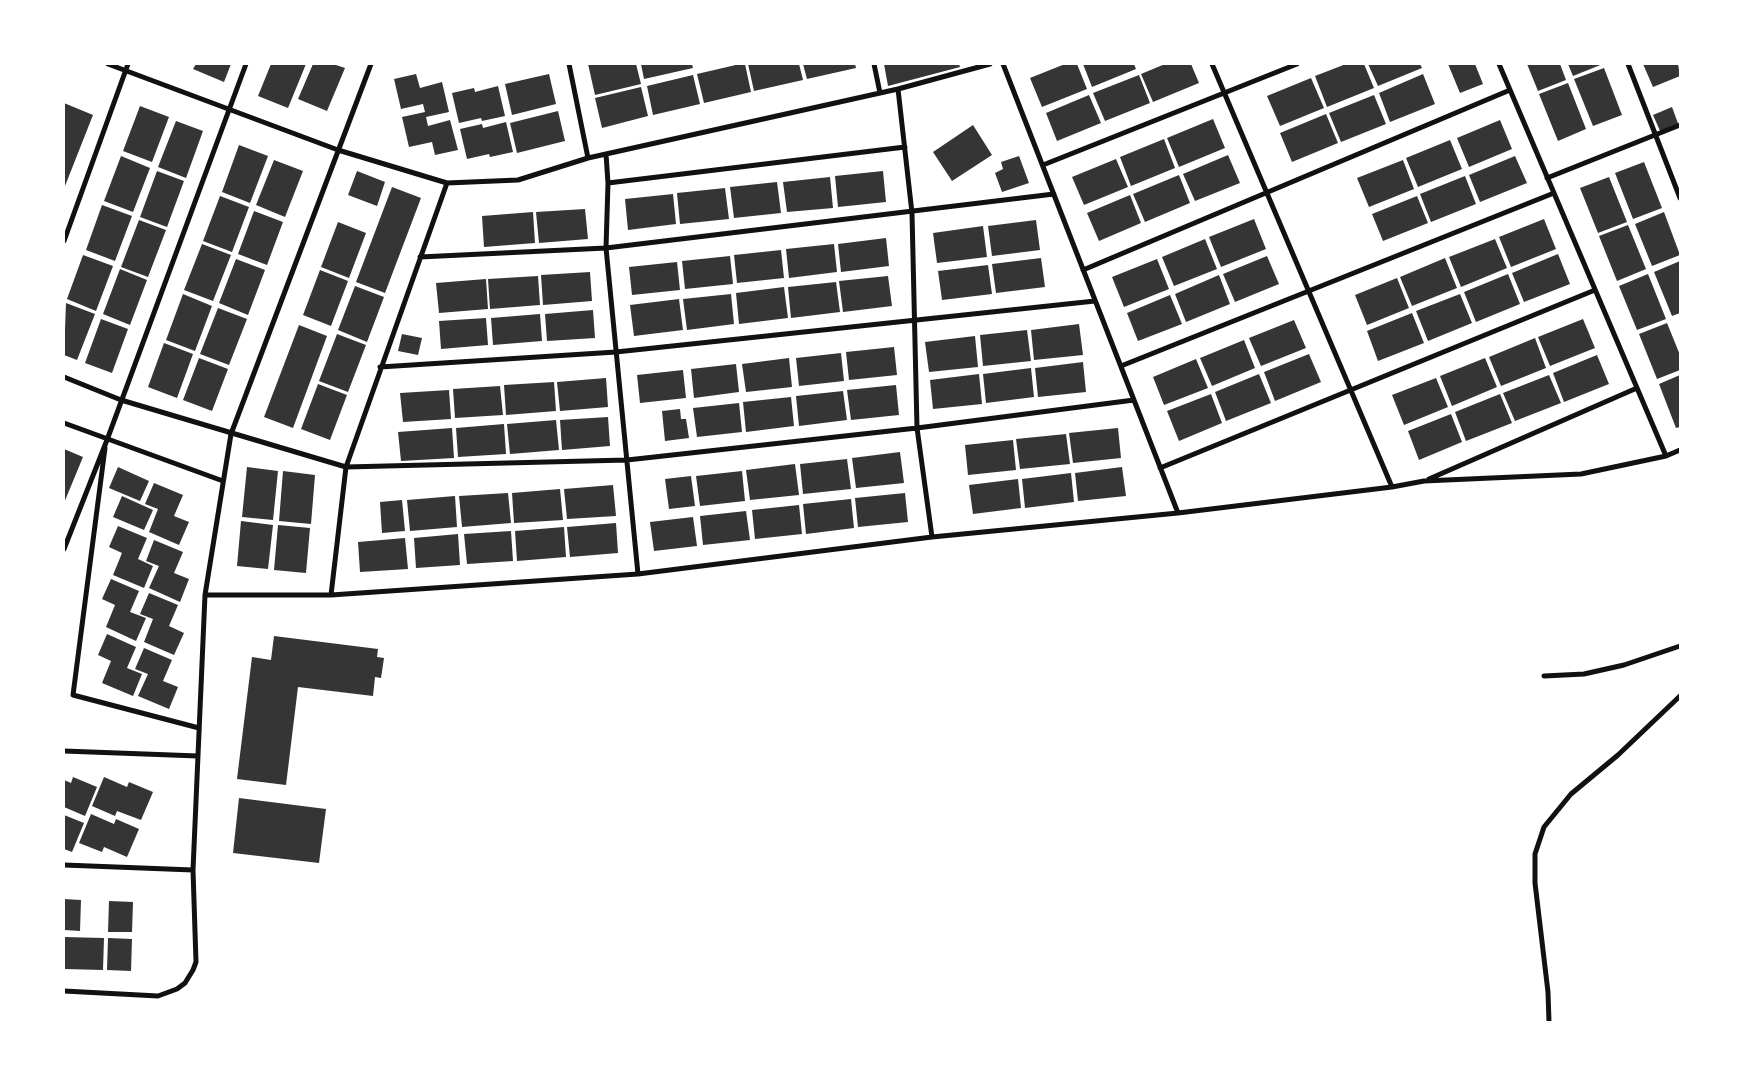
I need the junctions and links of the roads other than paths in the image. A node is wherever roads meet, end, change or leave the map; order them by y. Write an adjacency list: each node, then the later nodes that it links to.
1 (108, 64): 12 (street)
2 (246, 64): 17 (street)
3 (371, 64): 21 (street)
4 (569, 64): 23 (street)
5 (874, 64): 16 (street)
6 (990, 64): 13 (street)
7 (1003, 64): 24 (street)
8 (1212, 64): 15 (street)
9 (1296, 64): 15 (street)
10 (1499, 64): 14 (street)
11 (1628, 64): 19 (street)
12 (127, 67): 17 (street); 33 (street)
13 (898, 89): 16 (street); 20 (street)
14 (1510, 90): 25 (street); 28 (street)
15 (1224, 92): 24 (street); 28 (street)
16 (880, 93): 22 (street)
17 (228, 109): 21 (street); 47 (street)
18 (1680, 125): 19 (street)
19 (1656, 134): 25 (street); 31 (street)
20 (904, 147): 27 (street); 32 (street)
21 (338, 150): 26 (street); 51 (street)
22 (606, 154): 23 (street); 27 (street)
23 (588, 158): 26 (street)
24 (1042, 165): 30 (street)
25 (1547, 178): 29 (street)
26 (446, 182): 35 (street)
27 (608, 183): 34 (street)
28 (1266, 191): 36 (street); 37 (street)
29 (1554, 193): 37 (street); 38 (street)
30 (1054, 194): 32 (street); 36 (street)
31 (1680, 198)
32 (912, 212): 34 (street); 40 (street)
33 (64, 241)
34 (606, 248): 35 (street); 41 (street)
35 (420, 257): 43 (street)
36 (1083, 270): 39 (street)
37 (1308, 290): 42 (street); 46 (street)
38 (1595, 290): 45 (street); 46 (street)
39 (1095, 301): 40 (street); 42 (street)
40 (915, 320): 41 (street); 50 (street)
41 (616, 352): 43 (street); 55 (street)
42 (1121, 366): 48 (street)
43 (380, 367): 56 (street)
44 (64, 377): 47 (street)
45 (1637, 388): 54 (street); 59 (street)
46 (1351, 391): 57 (street); 60 (street)
47 (121, 400): 51 (street); 52 (street)
48 (1134, 400): 50 (street); 57 (street)
49 (64, 423): 52 (street)
50 (917, 428): 55 (street); 62 (street)
51 (231, 434): 56 (street); 58 (street)
52 (106, 440): 58 (street); 63 (street); 70 (street)
53 (1680, 450): 54 (street)
54 (1666, 456): 59 (street)
55 (627, 460): 56 (street); 64 (street)
56 (346, 468): 66 (street)
57 (1160, 468): 61 (street)
58 (223, 481): 65 (street)
59 (1424, 481): 60 (street)
60 (1392, 487): 61 (street)
61 (1178, 513): 62 (street)
62 (932, 537): 64 (street)
63 (64, 549)
64 (638, 574): 66 (street)
65 (205, 595): 66 (street); 70 (street)
66 (331, 595)
67 (1680, 646): 68 (street)
68 (1544, 676)
69 (1680, 696): 76 (street)
70 (199, 728): 72 (street)
71 (64, 751): 72 (street)
72 (198, 756): 74 (street)
73 (64, 865): 74 (street)
74 (193, 870): 75 (street)
75 (64, 990)
76 (1549, 1022)

